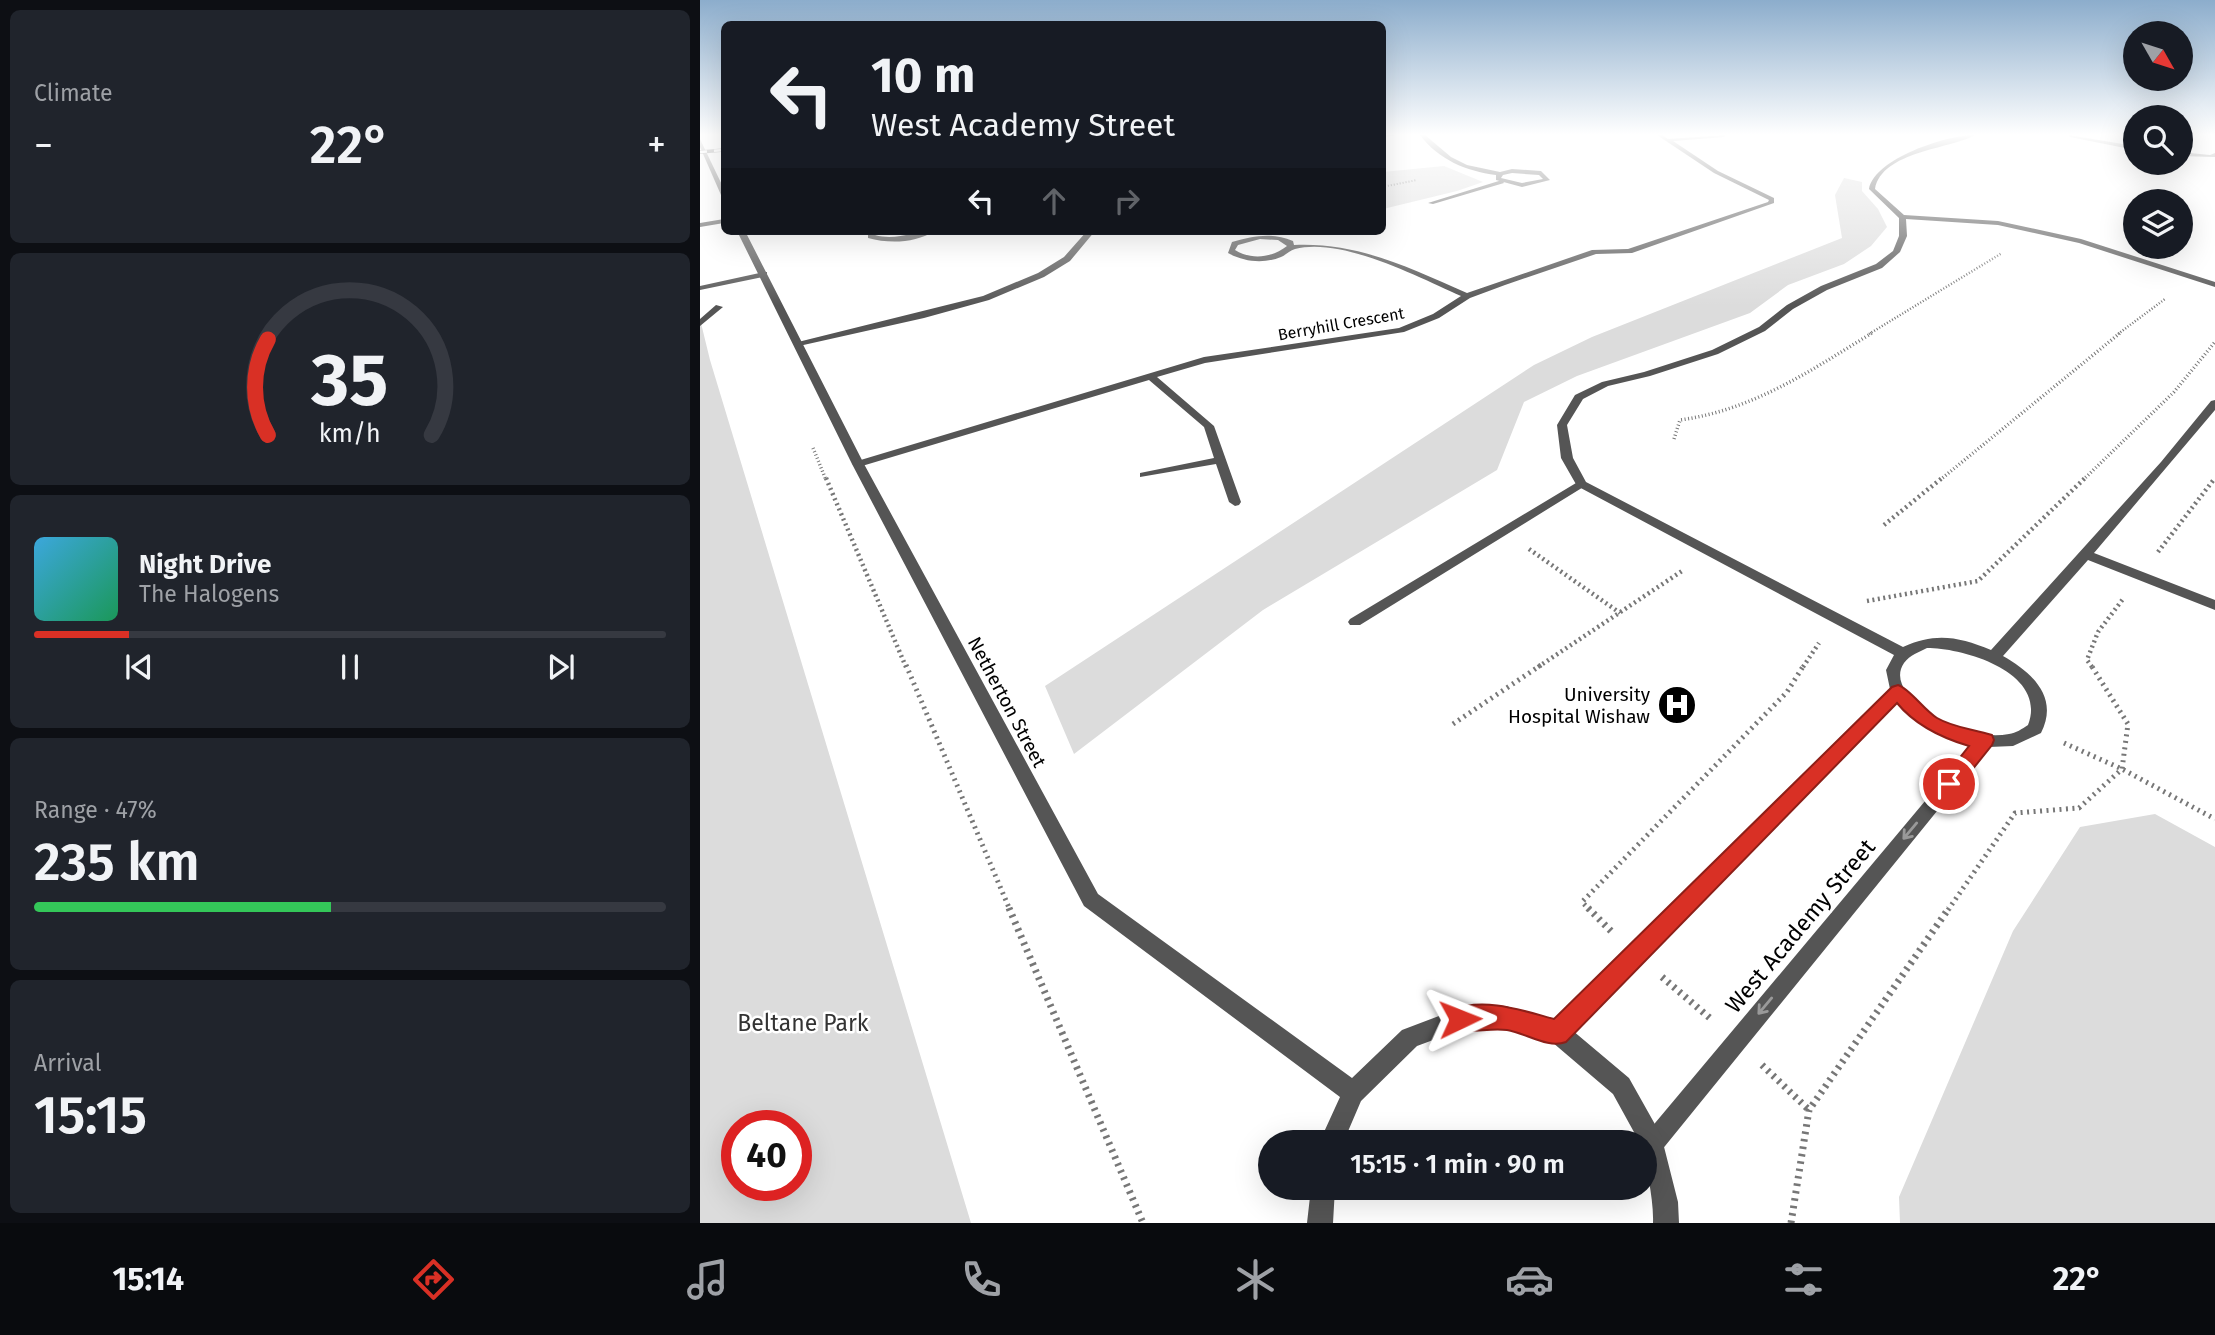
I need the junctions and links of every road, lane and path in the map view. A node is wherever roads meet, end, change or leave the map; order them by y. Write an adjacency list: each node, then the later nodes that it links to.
1 (1462, 192): 4 (street)
2 (1758, 192): 17 (street, Berryhill Crescent)
3 (1875, 192): 5 (street)
4 (1431, 203)
5 (1902, 217): 15 (street); 29 (street)
6 (721, 222): 7 (street)
7 (700, 225)
8 (743, 235): 14 (street, Netherton Street)
9 (871, 235): 10 (street)
10 (912, 235)
11 (1088, 235): 20 (street)
12 (1291, 247): 12 (street); 17 (street)
13 (2012, 247): 23 (path)
14 (764, 274): 16 (street); 20 (street, Netherton Street)
15 (2212, 284): 31 (path)
16 (700, 288)
17 (1467, 296): 21 (street, Berryhill Crescent)
18 (719, 307): 19 (street)
19 (700, 323)
20 (799, 344): 26 (street, Netherton Street)
21 (1149, 375): 25 (street); 26 (street, Berryhill Crescent)
22 (2215, 403): 34 (street)
23 (1674, 439)
24 (810, 442): 54 (path)
25 (1221, 460): 27 (street); 30 (street)
26 (858, 464): 48 (street, Netherton Street)
27 (1144, 475)
28 (2215, 478): 35 (path)
29 (1581, 484): 33 (street); 38 (street)
30 (1235, 502)
31 (1884, 525)
32 (1519, 542): 37 (path)
33 (1713, 551): 37 (path); 39 (street)
34 (2085, 554): 35 (street); 40 (street)
35 (2140, 576): 36 (street); 45 (path)
36 (2215, 605)
37 (1620, 613): 42 (path)
38 (1355, 622)
39 (1903, 653): 40 (street); 41 (street)
40 (1994, 657): 43 (street)
41 (1898, 691): 44 (street); 47 (street)
42 (1453, 724)
43 (2035, 729): 44 (street); 45 (path)
44 (1985, 740): 51 (street, West Academy Street, one-way to 51)
45 (2122, 769): 46 (path); 57 (path)
46 (2215, 819)
47 (1558, 1033): 48 (street); 50 (street)
48 (1353, 1093): 49 (street)
49 (1337, 1130)
50 (1646, 1130)
51 (1657, 1138)
52 (1657, 1161): 56 (street)
53 (1322, 1200): 55 (street)
54 (1143, 1223)
55 (1320, 1223)
56 (1666, 1223)
57 (1791, 1223)

